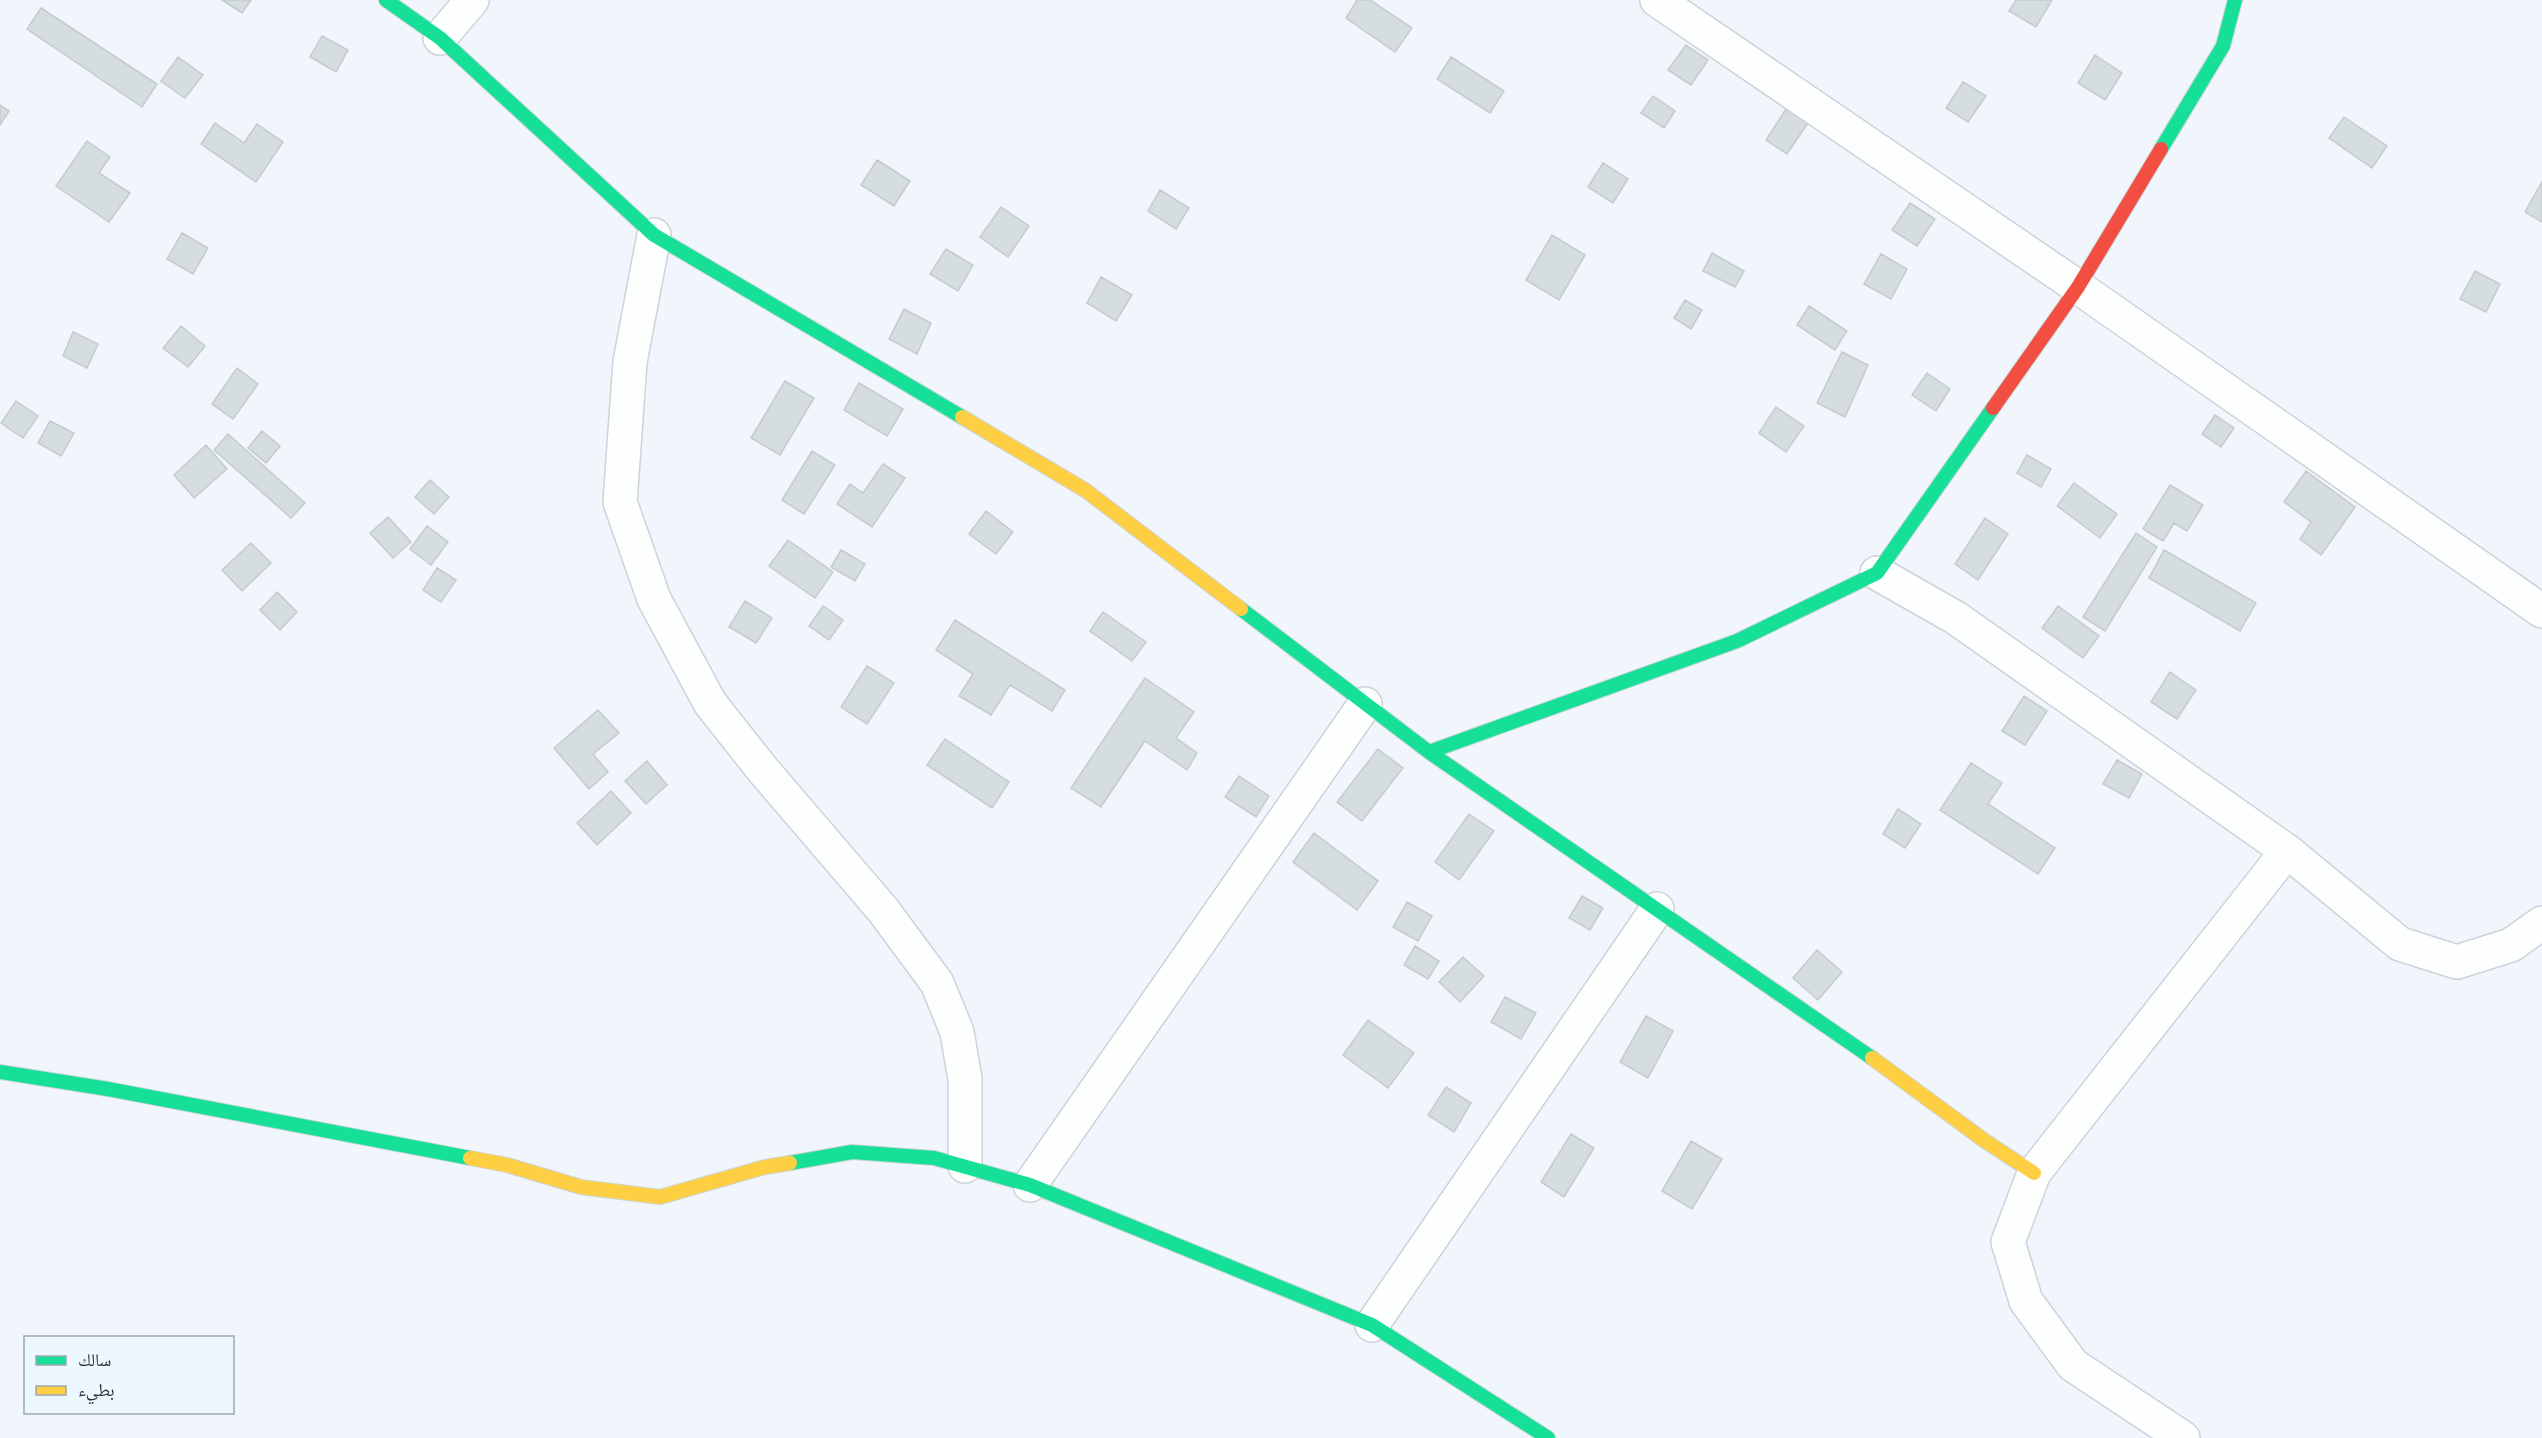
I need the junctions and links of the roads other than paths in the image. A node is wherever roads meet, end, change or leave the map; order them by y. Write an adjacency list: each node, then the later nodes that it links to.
1 (386, 0): 5 (street)
2 (472, 0): 5 (street)
3 (1657, 0): 7 (street)
4 (2235, 0): 7 (street)
5 (440, 38): 6 (street)
6 (654, 235): 10 (street); 16 (street)
7 (2078, 286): 8 (street); 9 (street)
8 (1878, 573): 11 (street); 12 (street)
9 (2542, 611)
10 (1365, 704): 11 (street); 18 (street)
11 (1429, 752): 13 (street)
12 (2287, 851): 14 (street); 17 (street)
13 (1657, 909): 17 (street); 19 (street)
14 (2542, 923)
15 (0, 1072): 16 (street)
16 (965, 1166): 18 (street)
17 (2034, 1173): 21 (street)
18 (1030, 1185): 19 (street)
19 (1372, 1325): 20 (street)
20 (1548, 1438)
21 (2183, 1438)

